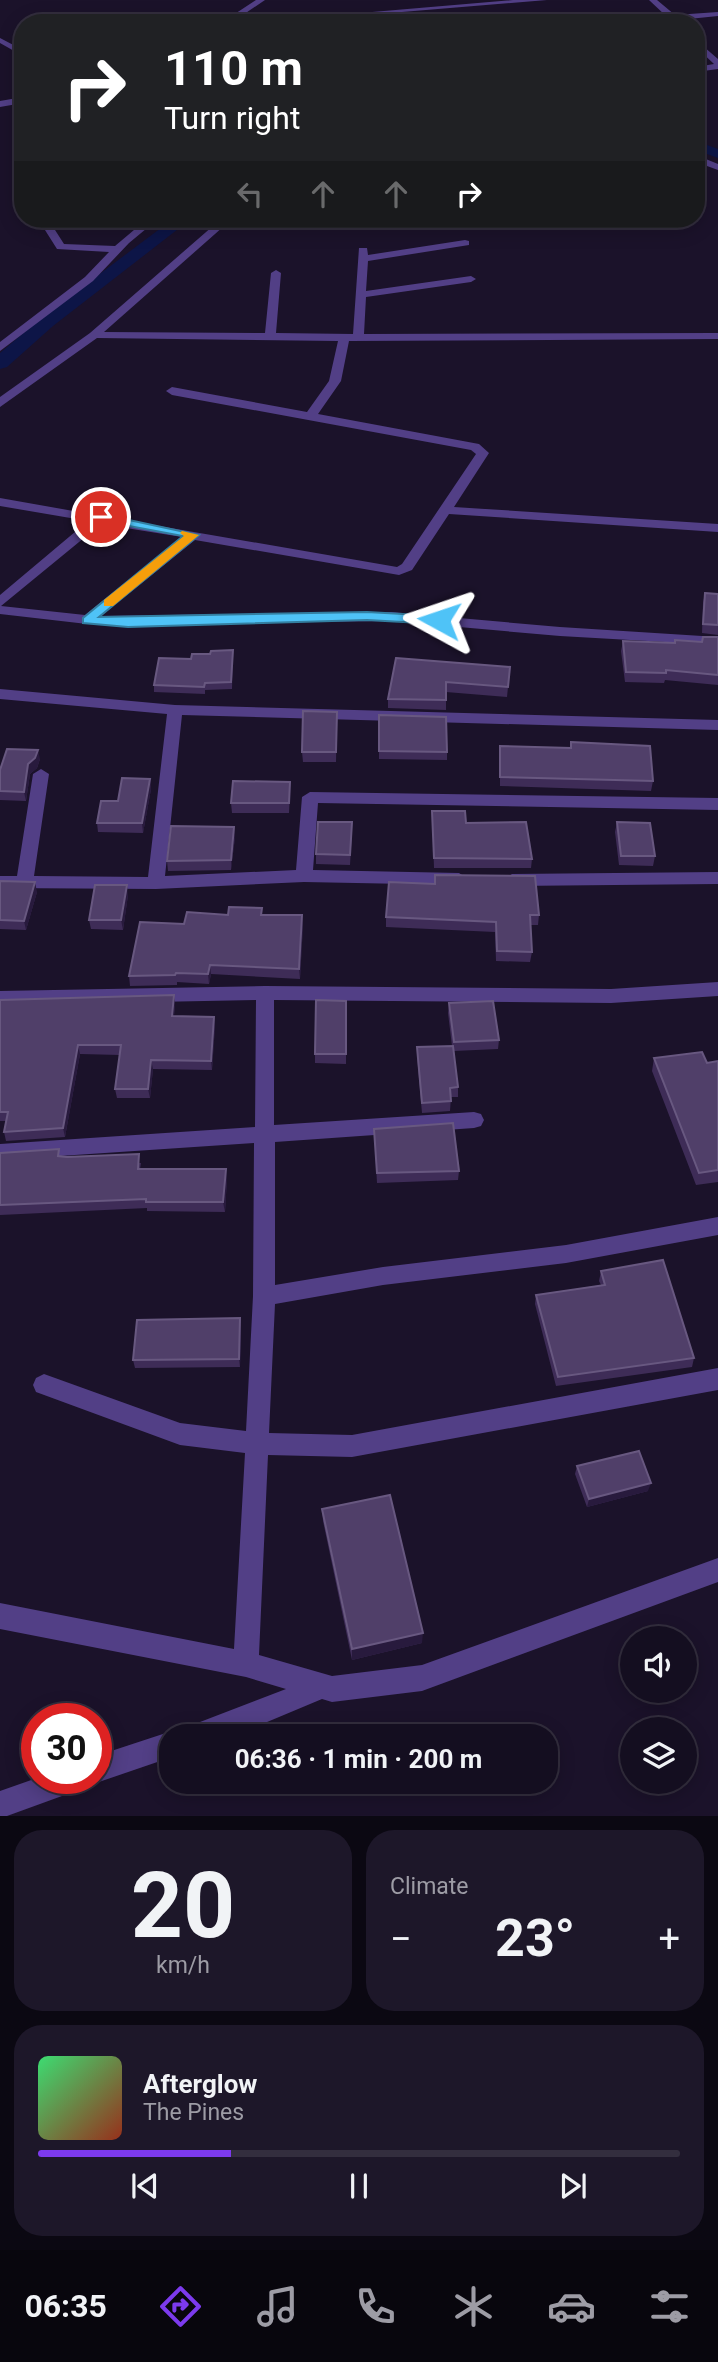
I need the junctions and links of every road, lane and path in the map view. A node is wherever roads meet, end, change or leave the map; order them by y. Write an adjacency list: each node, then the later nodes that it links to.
1 (261, 0): 4 (street)
2 (543, 0): 5 (street)
3 (653, 0): 6 (street)
4 (239, 14)
5 (360, 14)
6 (668, 14)
7 (705, 51): 8 (street)
8 (718, 65)
9 (48, 228): 14 (street)
10 (142, 228): 14 (street)
11 (217, 228): 19 (street)
12 (465, 243): 15 (street)
13 (363, 246): 15 (street)
14 (117, 249): 24 (street)
15 (363, 259): 18 (street)
16 (276, 273): 21 (street)
17 (471, 279): 18 (street)
18 (360, 295): 23 (street)
19 (94, 335): 21 (street); 26 (street)
20 (718, 336): 23 (street)
21 (270, 337): 22 (street)
22 (344, 338): 23 (street); 27 (street)
23 (358, 338)
24 (0, 348)
25 (172, 391): 27 (street)
26 (0, 403)
27 (309, 416): 29 (street)
28 (0, 502): 30 (street)
29 (447, 510): 31 (street); 32 (street)
30 (101, 517): 32 (street); 33 (street)
31 (718, 528)
32 (193, 535): 35 (street)
33 (0, 602)
34 (0, 610): 35 (street)
35 (87, 621): 36 (street)
36 (718, 641)
37 (0, 694): 38 (street)
38 (175, 710): 39 (street); 46 (street)
39 (718, 724)
40 (41, 774): 45 (street)
41 (718, 804): 42 (street)
42 (304, 876): 43 (street); 46 (street)
43 (718, 878)
44 (0, 882): 45 (street)
45 (25, 883): 46 (street)
46 (156, 883)
47 (718, 989): 48 (street)
48 (265, 993): 49 (street); 51 (street)
49 (0, 998)
50 (474, 1119): 51 (street)
51 (264, 1135): 52 (street); 54 (street)
52 (0, 1152)
53 (718, 1226): 54 (street)
54 (264, 1296): 57 (street)
55 (718, 1379): 57 (street)
56 (44, 1385): 57 (street)
57 (259, 1444): 60 (street)
58 (718, 1570): 61 (street)
59 (0, 1616): 60 (street)
60 (246, 1664): 61 (street)
61 (319, 1687): 62 (street)
62 (231, 1724)
63 (159, 1748): 64 (street)
64 (112, 1765)
65 (30, 1794): 66 (street)
66 (0, 1805)

